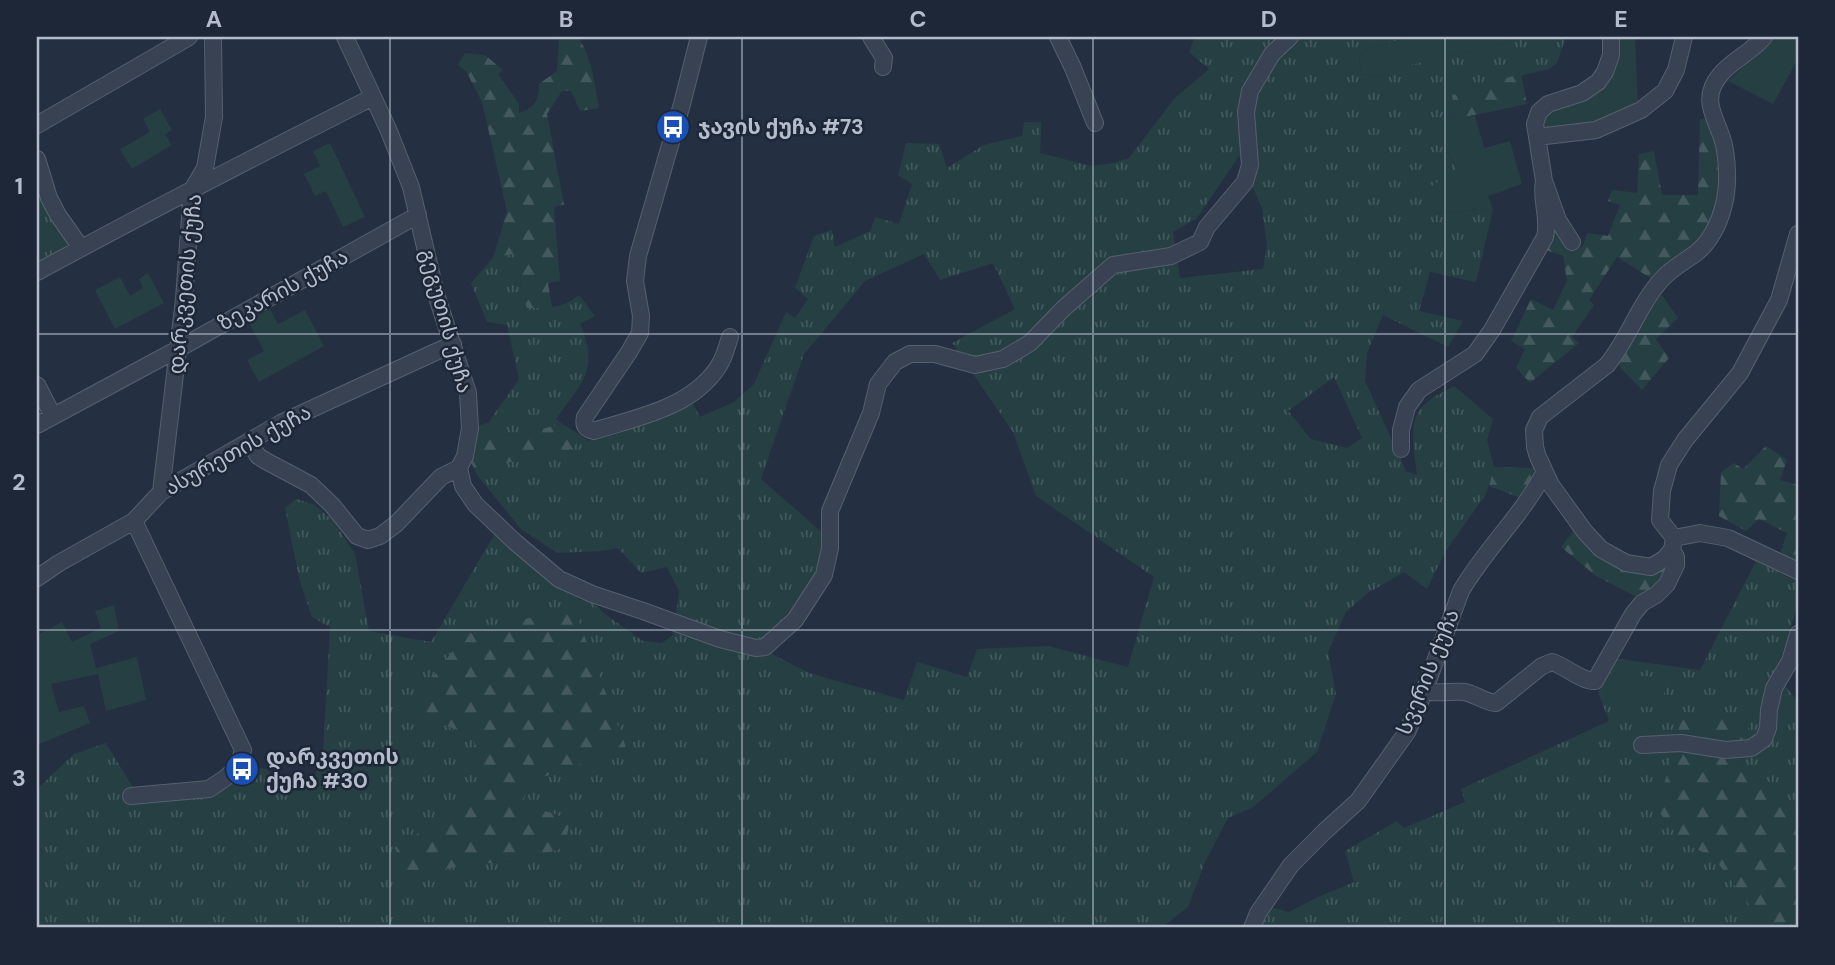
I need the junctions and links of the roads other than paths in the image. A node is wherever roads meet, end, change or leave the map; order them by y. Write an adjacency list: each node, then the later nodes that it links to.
1 (189, 37): 14 (street)
2 (213, 37): 18 (street, დარკვეთის ქუჩა)
3 (345, 37): 12 (street, გეგუთის ქუჩა)
4 (699, 37): 24 (street)
5 (872, 37): 11 (street)
6 (1290, 37): 32 (street)
7 (1611, 37): 15 (street)
8 (1684, 37): 15 (street)
9 (1764, 37): 33 (street)
10 (1061, 38): 13 (street)
11 (883, 67)
12 (373, 97): 18 (street); 19 (street, გეგუთის ქუჩა)
13 (1095, 123)
14 (37, 125)
15 (1537, 137): 17 (street)
16 (37, 159): 22 (street)
17 (1544, 181): 21 (street); 31 (street)
18 (192, 190): 22 (street); 26 (street, დარკვეთის ქუჩა)
19 (418, 215): 25 (street, გეგუთის ქუჩა); 26 (street, ზეკარის ქუჩა)
20 (1798, 234): 36 (street)
21 (1572, 242)
22 (81, 248): 23 (street)
23 (37, 272)
24 (730, 337)
25 (453, 344): 30 (street, ასურეთის ქუჩა); 32 (street, გეგუთის ქუჩა)
26 (178, 349): 28 (street, ზეკარის ქუჩა); 34 (street, დარკვეთის ქუჩა)
27 (37, 385): 28 (street)
28 (53, 416): 29 (street, ზეკარის ქუჩა)
29 (37, 425)
30 (249, 441): 32 (street); 34 (street, ასურეთის ქუჩა)
31 (1401, 449)
32 (459, 468)
33 (1544, 473): 36 (street); 40 (street, სვერის ქუჩა)
34 (161, 492): 35 (street, ასურეთის ქუჩა)
35 (134, 521): 38 (street, ასურეთის ქუჩა); 42 (street)
36 (1673, 544): 37 (street); 40 (street)
37 (1798, 570)
38 (37, 578)
39 (1798, 634): 41 (street)
40 (1424, 691): 43 (street, სვერის ქუჩა)
41 (1642, 745)
42 (131, 796)
43 (1252, 928)

